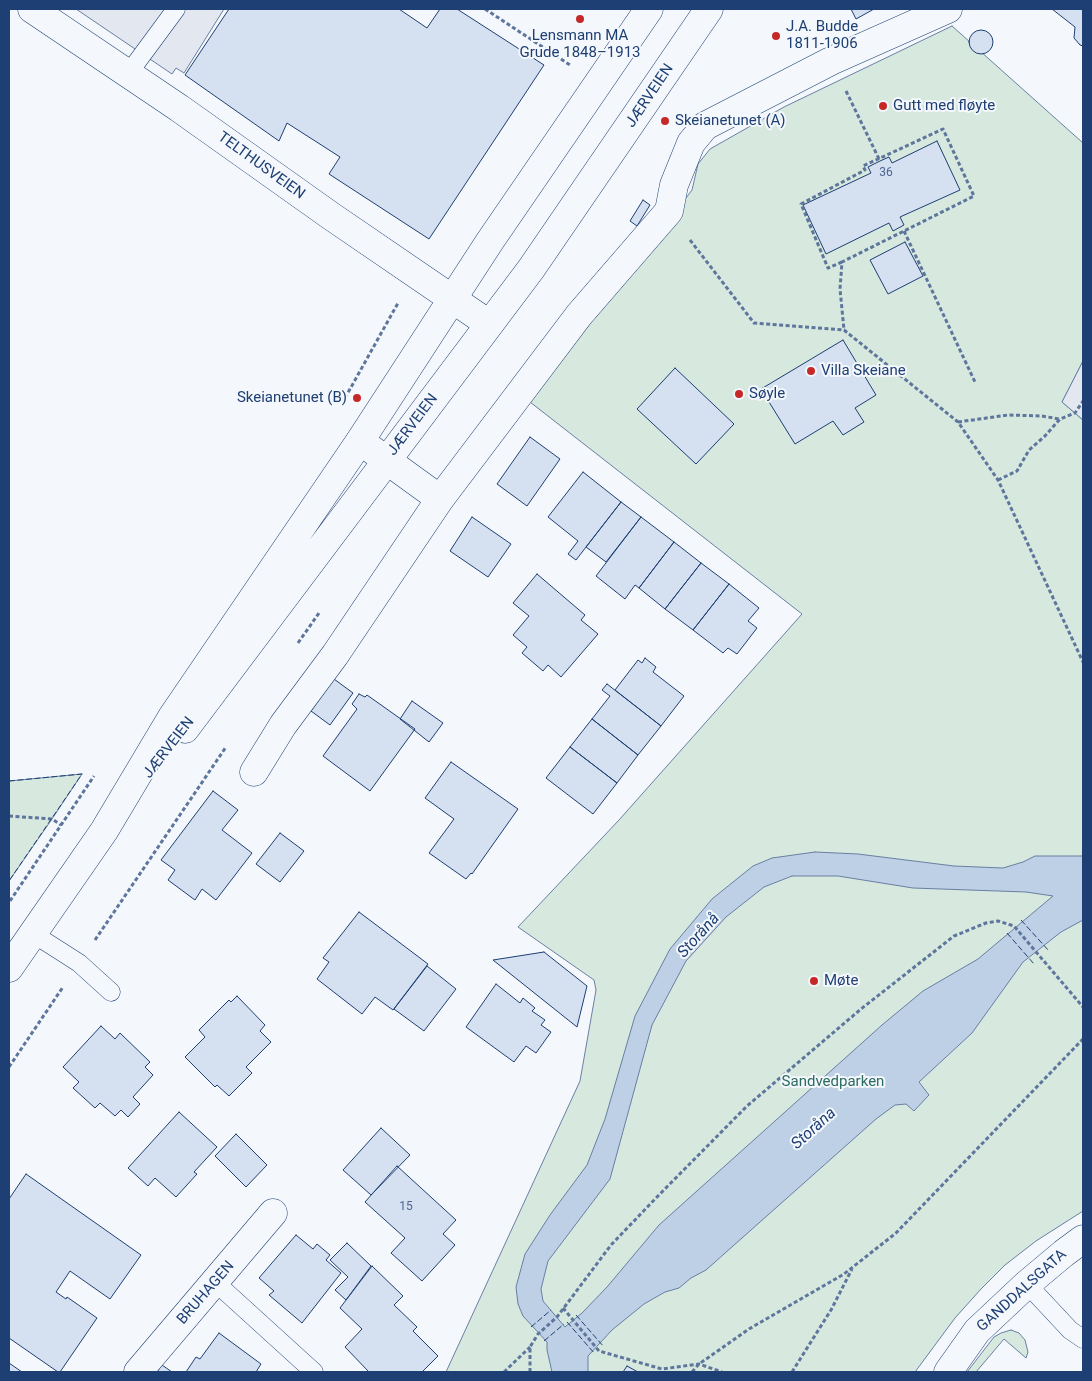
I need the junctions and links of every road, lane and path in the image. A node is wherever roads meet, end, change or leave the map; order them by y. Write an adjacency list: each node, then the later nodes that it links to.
1 (32, 9): 8 (main road, TELTHUSVEIEN)
2 (175, 9): 8 (lane)
3 (484, 9): 7 (path)
4 (650, 9): 14 (main road, JÆRVEIEN)
5 (709, 9): 15 (main road, JÆRVEIEN)
6 (948, 9): 11 (main road)
7 (571, 66)
8 (128, 74): 14 (main road, TELTHUSVEIEN)
9 (857, 112): 10 (path)
10 (879, 160): 12 (path); 13 (path)
11 (669, 211): 16 (path); 24 (main road)
12 (904, 231): 13 (path); 17 (path)
13 (842, 262): 16 (path)
14 (454, 299): 15 (main road, TELTHUSVEIEN); 21 (main road, JÆRVEIEN)
15 (489, 324): 22 (main road, JÆRVEIEN)
16 (844, 330): 20 (path)
17 (976, 382)
18 (1083, 401): 19 (path)
19 (1060, 419): 20 (path); 23 (path)
20 (958, 422): 23 (path)
21 (360, 441): 22 (main road); 29 (main road, JÆRVEIEN)
22 (386, 461): 24 (main road); 29 (main road, JÆRVEIEN)
23 (998, 480): 25 (path)
24 (440, 499): 26 (main road)
25 (1083, 662)
26 (254, 772)
27 (9, 816): 28 (path)
28 (61, 824)
29 (104, 831): 30 (main road, JÆRVEIEN)
30 (32, 933): 31 (main road, JÆRVEIEN); 32 (lane)
31 (9, 968)
32 (111, 992)
33 (1083, 1007): 42 (path)
34 (1083, 1039): 35 (path)
35 (1077, 1044): 36 (path); 39 (path)
36 (1083, 1045)
37 (274, 1213): 40 (main road, BRUHAGEN)
38 (1083, 1239): 41 (main road, GANDDALSGATA)
39 (853, 1266): 45 (path); 52 (path)
40 (215, 1282): 46 (main road, BRUHAGEN); 47 (lane)
41 (1027, 1284): 43 (lane); 53 (main road, GANDDALSGATA)
42 (563, 1308): 44 (path); 45 (path)
43 (1083, 1339)
44 (530, 1347): 48 (path); 49 (path)
45 (699, 1364): 50 (path); 51 (path)
46 (138, 1372)
47 (314, 1372)
48 (504, 1372)
49 (530, 1372)
50 (692, 1372)
51 (722, 1372)
52 (792, 1372)
53 (948, 1372)

